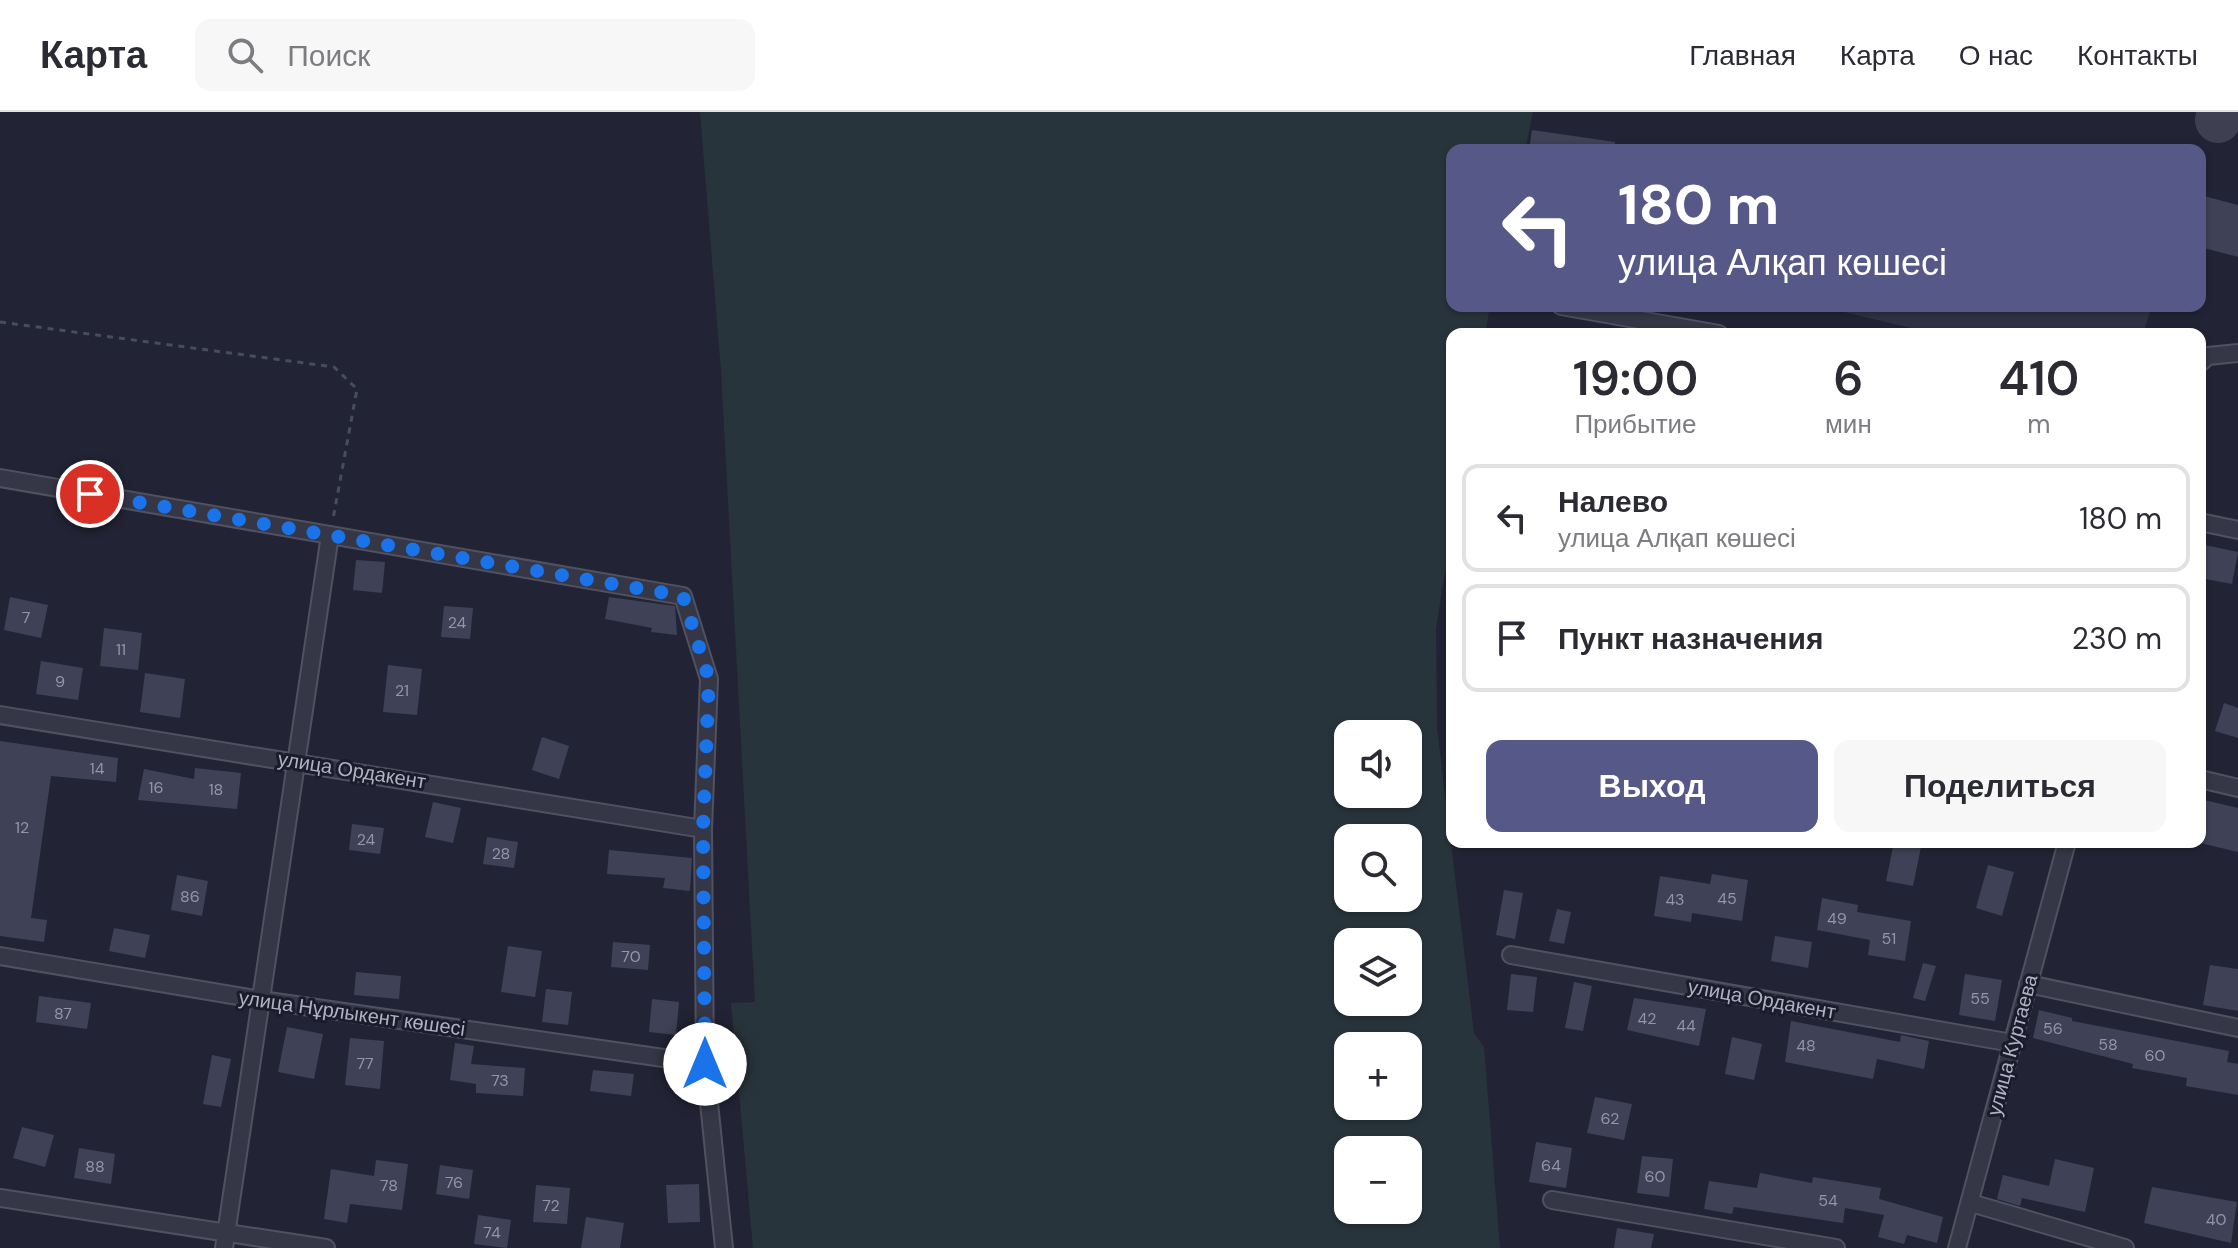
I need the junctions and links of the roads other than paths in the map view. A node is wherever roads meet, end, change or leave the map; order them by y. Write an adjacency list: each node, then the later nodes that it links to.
1 (1595, 312): 2 (street)
2 (1685, 328)
3 (2238, 353): 4 (street)
4 (2206, 358)
5 (0, 478): 8 (street)
6 (2206, 523): 7 (street)
7 (2238, 530)
8 (330, 535): 10 (street); 13 (street)
9 (0, 715): 10 (street, улица Ордакент)
10 (295, 761): 13 (street, улица Ордакент); 18 (street)
11 (2206, 780): 12 (street)
12 (2238, 788)
13 (703, 829): 21 (street)
14 (2065, 848): 17 (street, улица Куртаева)
15 (1511, 955): 20 (street, улица Ордакент)
16 (0, 956): 18 (street, улица Нұрлыкент көшесі)
17 (2028, 984): 19 (street); 20 (street, улица Куртаева)
18 (261, 1000): 21 (street, улица Нұрлыкент көшесі); 25 (street)
19 (2238, 1028)
20 (2012, 1043): 24 (street, улица Куртаева)
21 (705, 1064): 27 (street)
22 (0, 1198): 25 (street)
23 (1552, 1200): 28 (street)
24 (1971, 1203): 29 (street, улица Куртаева); 30 (street)
25 (225, 1240): 26 (street)
26 (326, 1248)
27 (724, 1248)
28 (1836, 1248)
29 (1957, 1248)
30 (2125, 1248)

